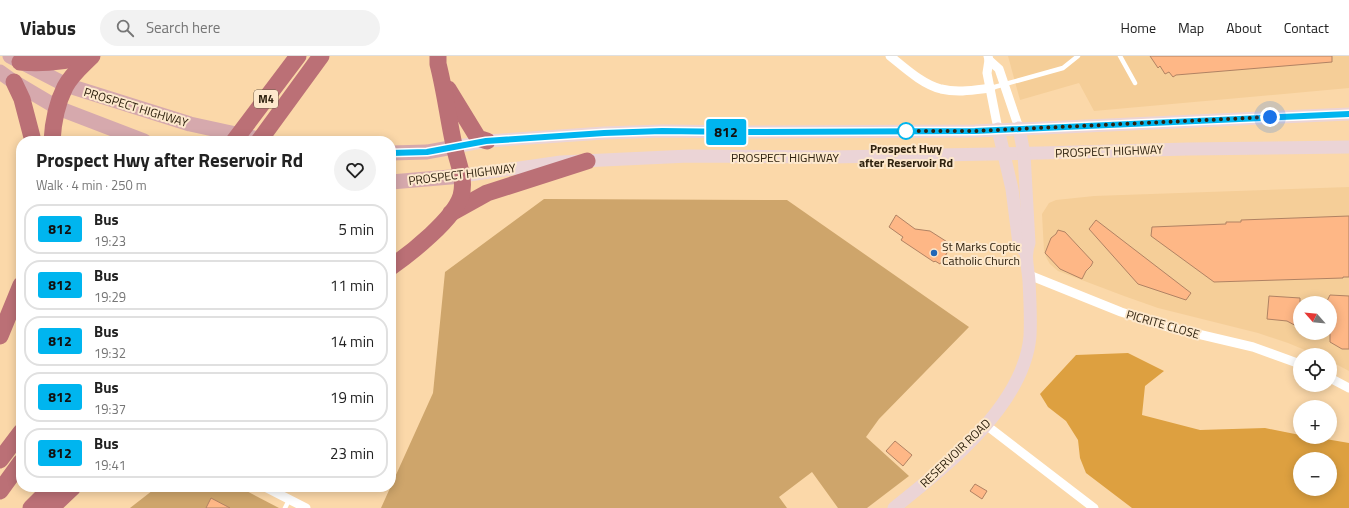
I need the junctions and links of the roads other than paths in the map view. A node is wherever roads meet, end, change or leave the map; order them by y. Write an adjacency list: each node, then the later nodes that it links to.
1 (88, 56): 10 (highway)
2 (92, 56): 15 (highway)
3 (298, 56): 25 (highway, M4)
4 (321, 56): 27 (highway, M4)
5 (438, 56): 12 (highway)
6 (890, 56): 17 (street)
7 (1078, 56): 16 (lane)
8 (1120, 56): 14 (lane)
9 (989, 58): 16 (street, RESERVOIR ROAD); 17 (street, RESERVOIR ROAD)
10 (15, 59): 15 (main road, PROSPECT HIGHWAY)
11 (0, 72): 13 (main road)
12 (442, 80): 28 (highway); 29 (highway)
13 (14, 82): 18 (main road); 22 (highway)
14 (1135, 83)
15 (66, 85): 18 (highway); 26 (main road, PROSPECT HIGHWAY)
16 (1004, 85): 17 (lane); 20 (street, RESERVOIR ROAD)
17 (990, 88): 21 (street, RESERVOIR ROAD)
18 (58, 108): 23 (highway); 24 (main road)
19 (1349, 114): 20 (main road, PROSPECT HIGHWAY)
20 (1019, 128): 21 (main road, PROSPECT HIGHWAY); 33 (main road, RESERVOIR ROAD)
21 (998, 129): 28 (main road, PROSPECT HIGHWAY); 32 (main road, RESERVOIR ROAD)
22 (32, 136)
23 (52, 136)
24 (131, 136)
25 (238, 136)
26 (245, 136)
27 (263, 136)
28 (486, 141): 29 (main road, PROSPECT HIGHWAY)
29 (454, 147): 31 (main road, PROSPECT HIGHWAY); 35 (highway)
30 (1349, 147): 33 (main road, PROSPECT HIGHWAY)
31 (396, 153)
32 (1004, 154): 33 (main road, PROSPECT HIGHWAY); 34 (main road, PROSPECT HIGHWAY); 38 (main road, RESERVOIR ROAD)
33 (1024, 154): 38 (main road, RESERVOIR ROAD)
34 (587, 161): 35 (main road, PROSPECT HIGHWAY); 37 (highway)
35 (462, 176): 36 (main road, PROSPECT HIGHWAY); 37 (highway)
36 (396, 182)
37 (451, 213): 39 (highway)
38 (1026, 253): 40 (main road, RESERVOIR ROAD)
39 (396, 263)
40 (1028, 276): 43 (street, PICRITE CLOSE); 46 (main road, RESERVOIR ROAD)
41 (16, 297): 42 (highway)
42 (0, 336)
43 (1293, 361)
44 (1337, 382): 45 (street)
45 (1349, 388)
46 (986, 425): 58 (main road, RESERVOIR ROAD); 59 (street)
47 (16, 439): 48 (highway)
48 (0, 460)
49 (16, 469): 50 (highway)
50 (0, 491)
51 (47, 492): 55 (highway)
52 (68, 492): 56 (highway)
53 (271, 492): 54 (street)
54 (287, 504): 57 (street)
55 (31, 508)
56 (51, 508)
57 (306, 508)
58 (894, 508)
59 (1094, 508)

